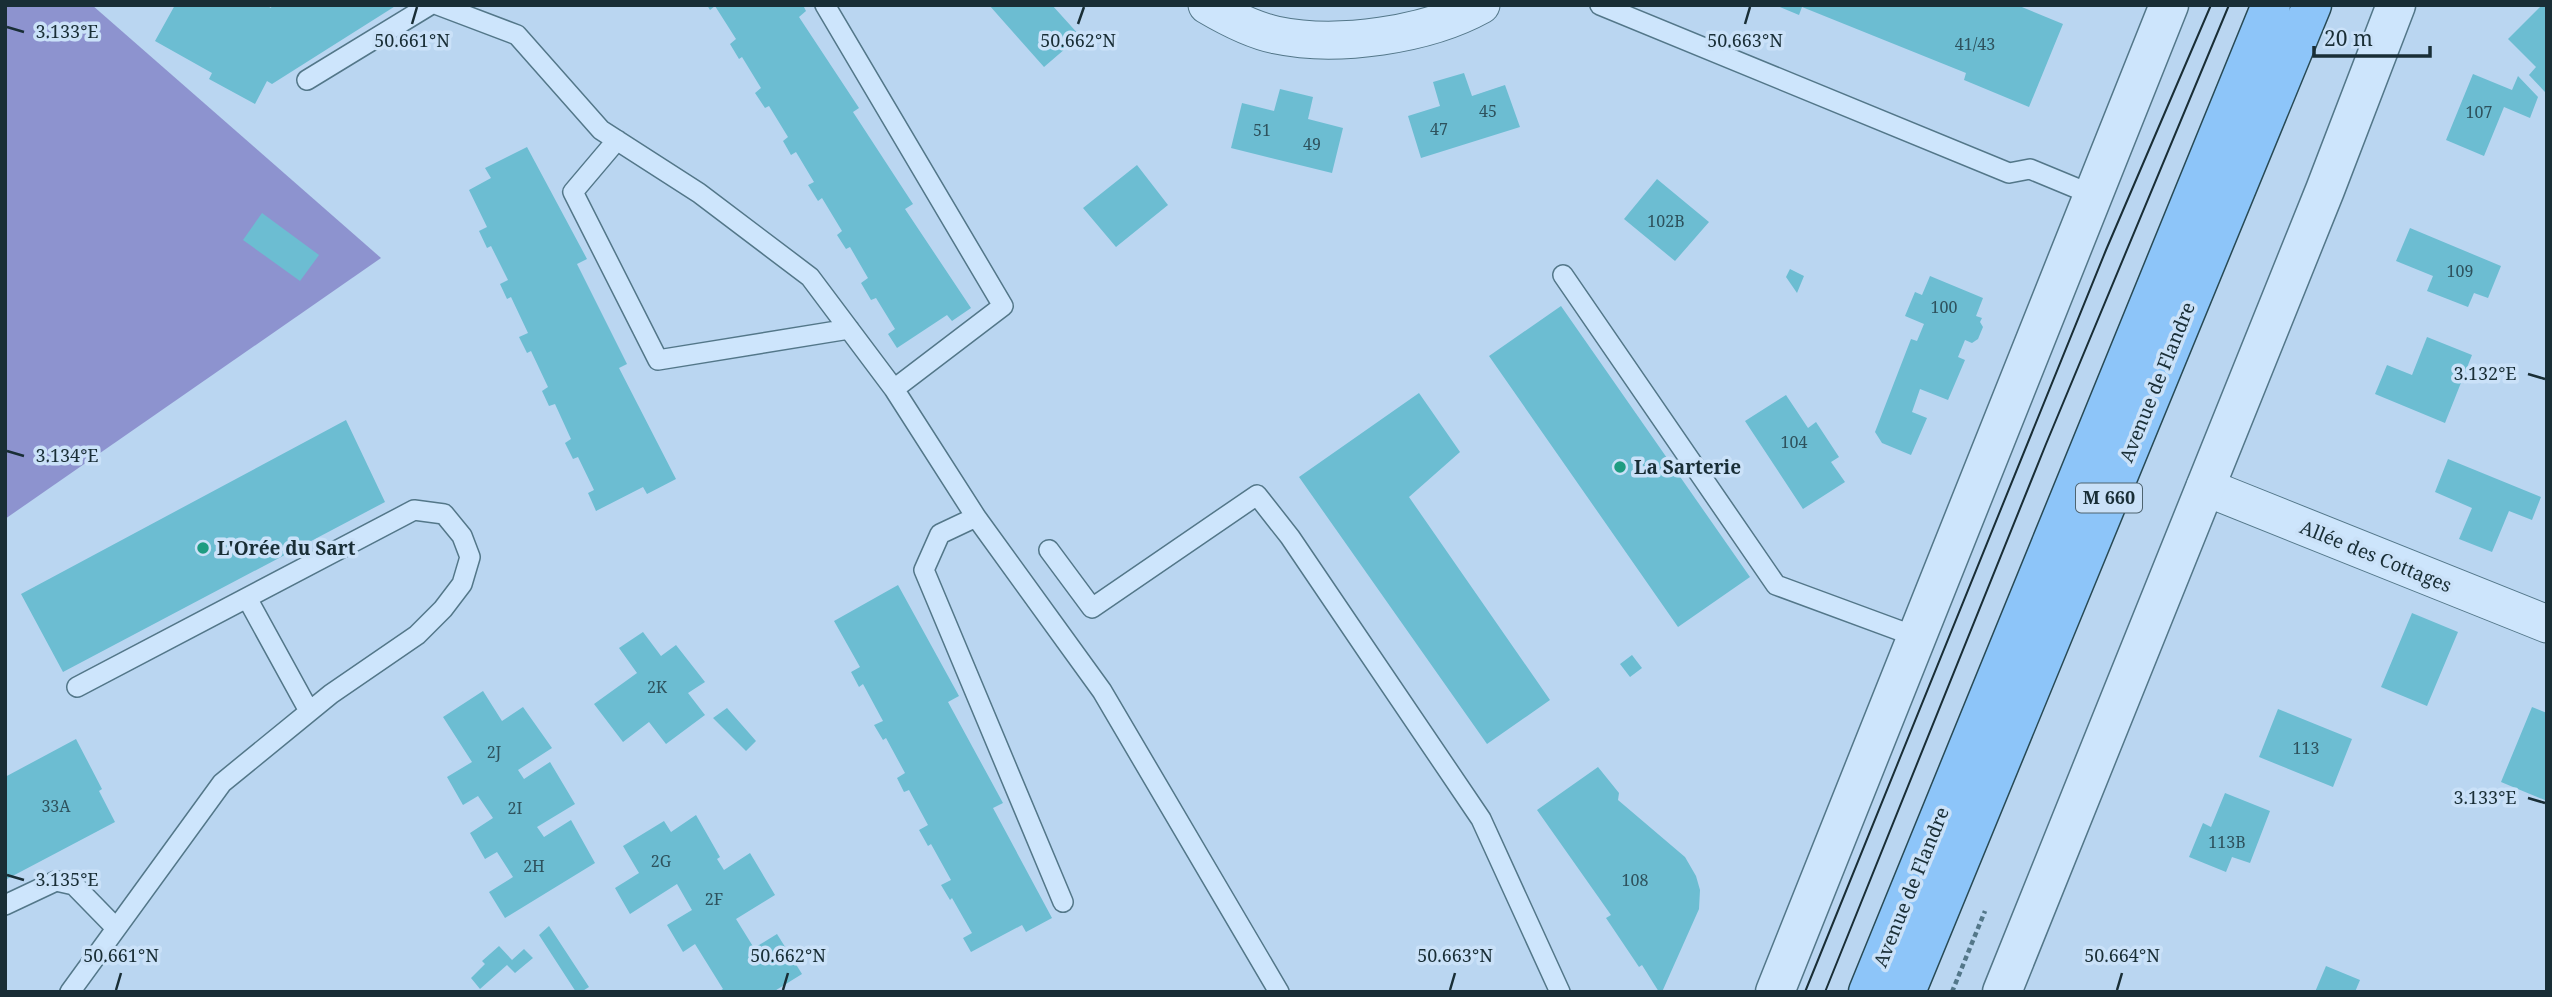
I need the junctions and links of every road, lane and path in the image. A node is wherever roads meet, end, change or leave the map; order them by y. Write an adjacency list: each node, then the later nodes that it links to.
1 (430, 5): 11 (lane)
2 (438, 5): 12 (lane)
3 (825, 5): 16 (lane)
4 (1208, 5): 5 (street)
5 (1481, 5)
6 (1600, 5): 13 (lane)
7 (2271, 5): 32 (main road, Avenue de Flandre / M 660)
8 (2312, 5): 33 (main road, Avenue de Flandre / M 660)
9 (2396, 5): 17 (street)
10 (2167, 6): 13 (street)
11 (307, 80)
12 (617, 140): 15 (lane); 15 (lane)
13 (2093, 195): 22 (street)
14 (1563, 275): 22 (lane)
15 (849, 329): 16 (lane)
16 (894, 389): 18 (lane)
17 (2205, 488): 21 (street, Allée des Cottages); 34 (street)
18 (976, 517): 25 (lane); 29 (lane)
19 (1049, 550): 30 (lane)
20 (247, 598): 23 (lane); 24 (lane); 24 (lane)
21 (2547, 624)
22 (1917, 637): 31 (street)
23 (77, 687)
24 (309, 711): 27 (lane)
25 (1063, 902)
26 (5, 905): 27 (lane)
27 (116, 928): 28 (lane)
28 (70, 992)
29 (1279, 992)
30 (1560, 992)
31 (1775, 992)
32 (1868, 992)
33 (1906, 992)
34 (2002, 992)

